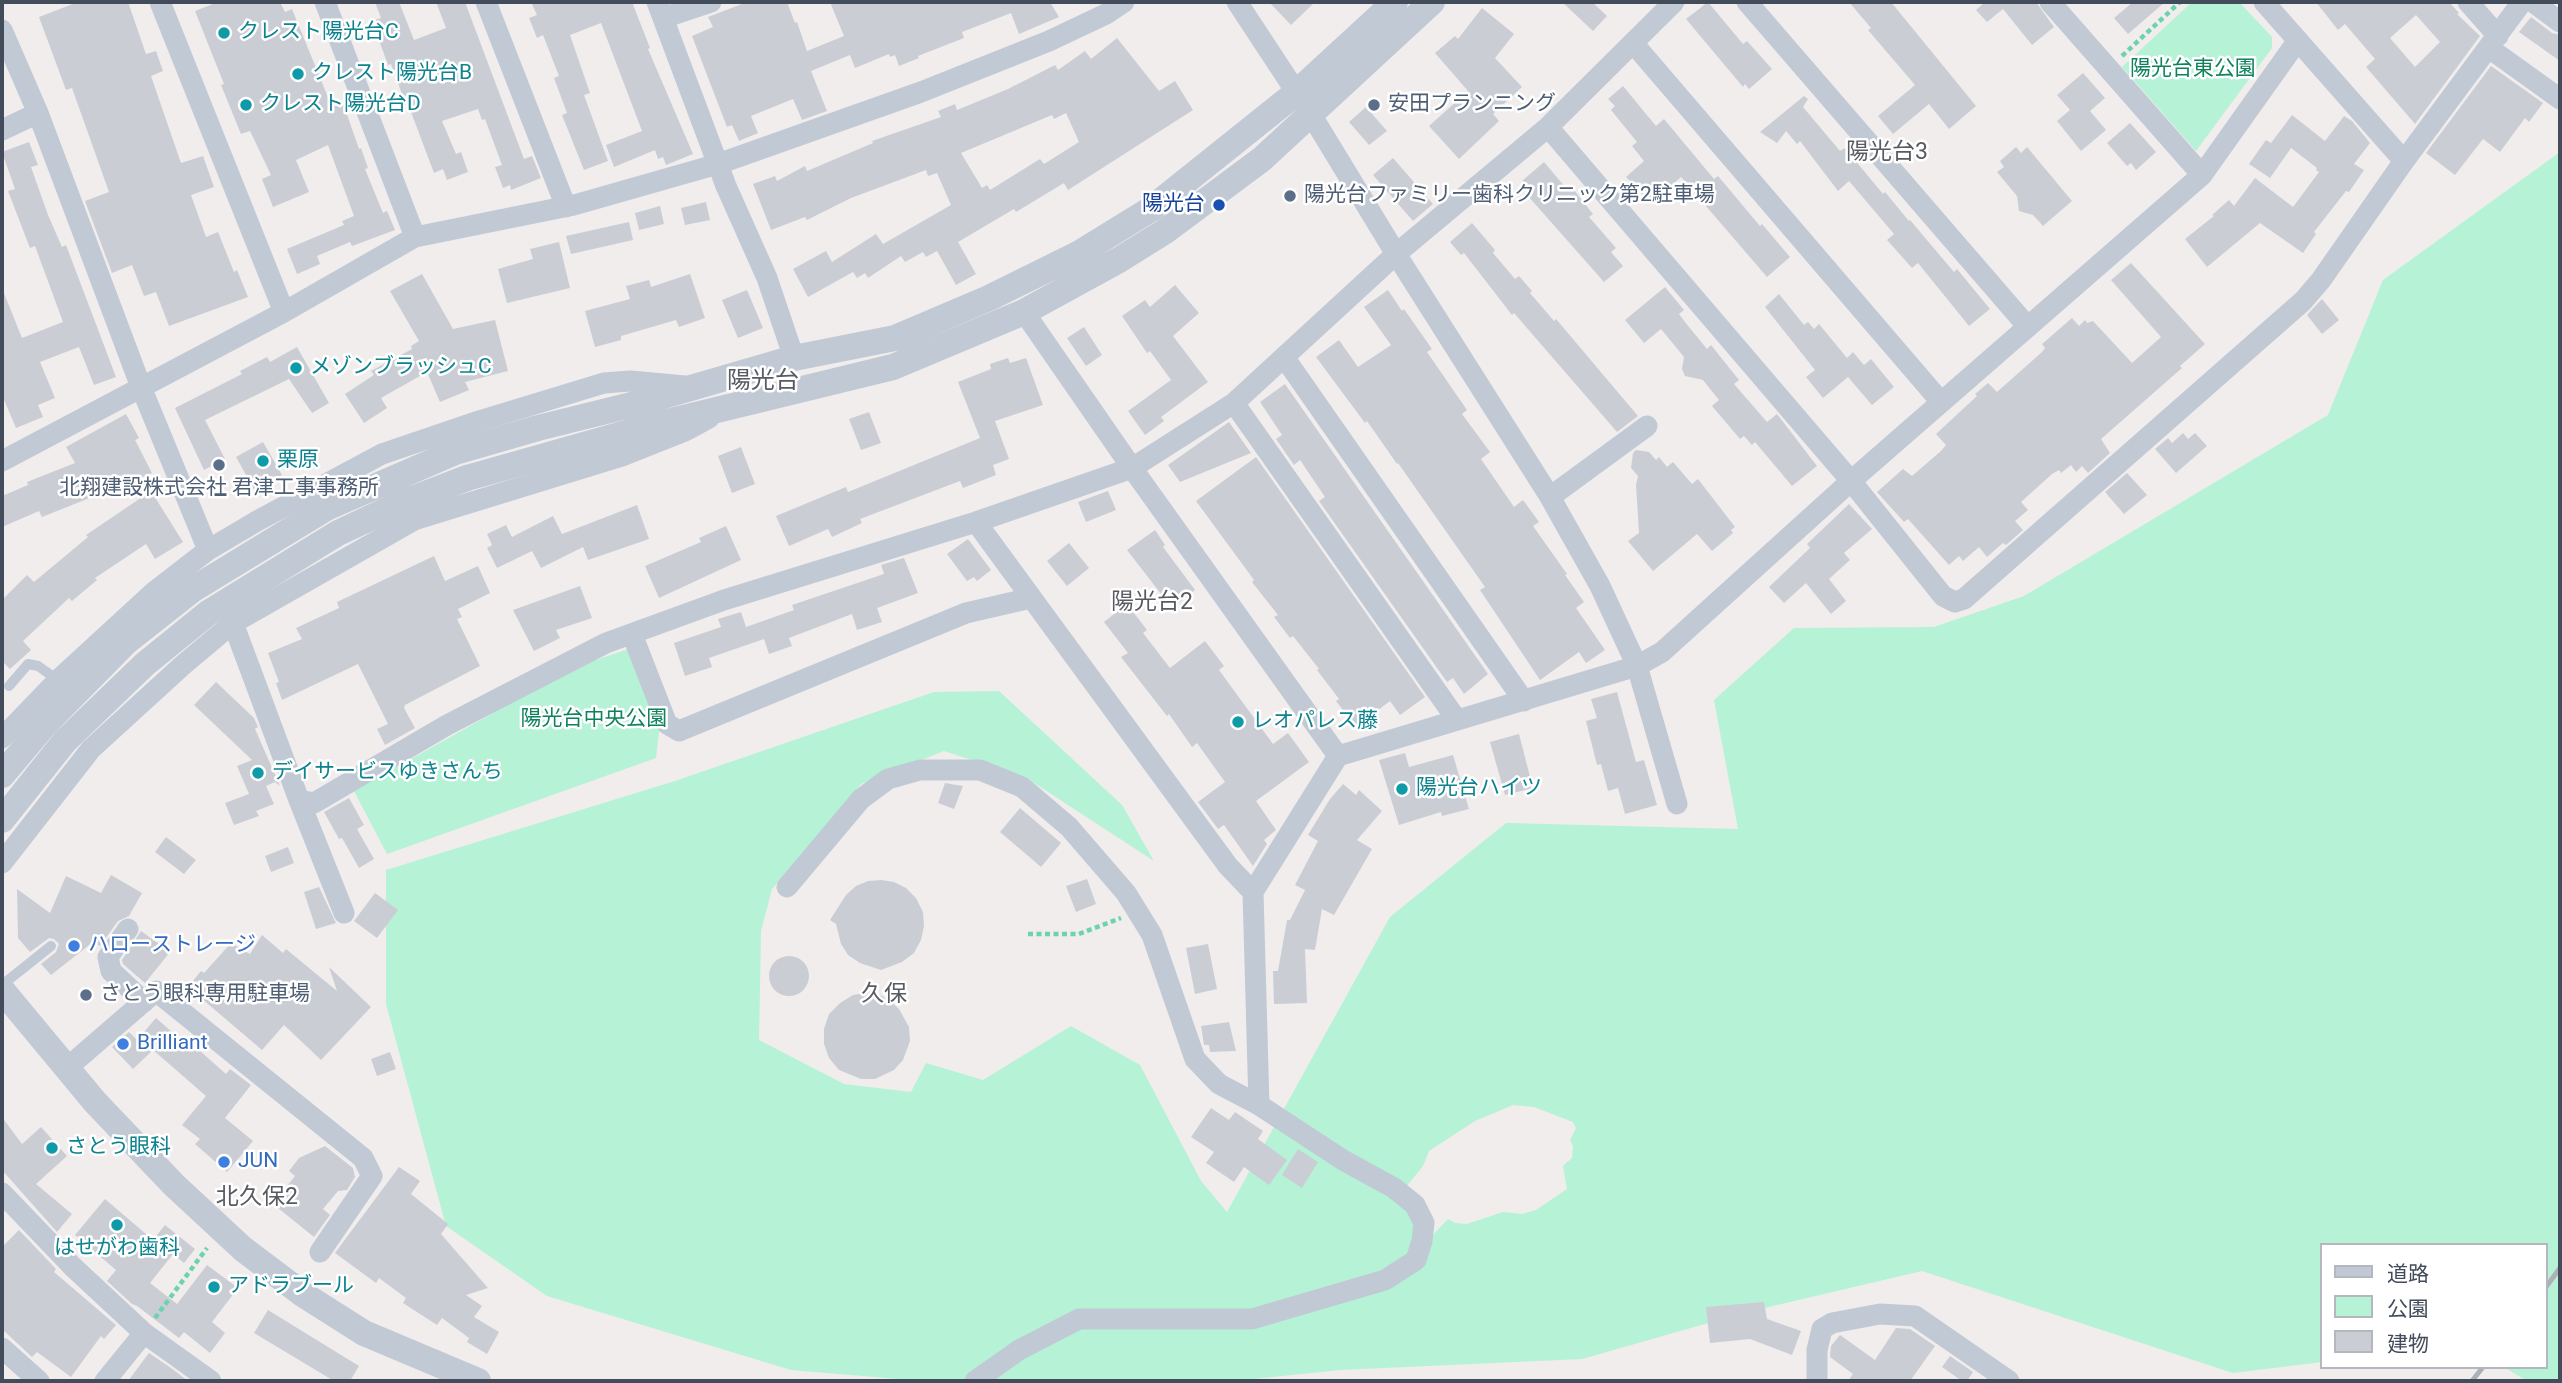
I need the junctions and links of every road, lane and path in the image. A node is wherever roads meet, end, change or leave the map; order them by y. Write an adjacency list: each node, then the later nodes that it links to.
1 (160, 2): 36 (street)
2 (326, 2): 34 (street)
3 (486, 2): 33 (street)
4 (711, 2): 17 (street)
5 (1124, 2): 31 (street)
6 (1237, 2): 24 (street)
7 (1395, 2): 24 (street)
8 (1432, 2): 27 (street)
9 (1674, 2): 22 (street)
10 (1747, 2): 38 (street)
11 (2050, 2): 23 (street)
12 (2180, 2): 23 (path)
13 (2264, 2): 20 (street)
14 (2468, 2): 21 (street)
15 (2522, 2): 21 (street)
16 (2533, 2): 18 (street)
17 (660, 10): 31 (street)
18 (2560, 22)
19 (2, 30): 26 (street)
20 (2298, 40): 30 (street); 32 (street)
21 (2494, 42): 25 (street); 30 (street)
22 (1633, 43): 28 (street); 44 (street)
23 (2108, 69): 32 (street)
24 (1296, 93): 27 (street); 40 (street)
25 (2560, 99)
26 (38, 114): 29 (street); 41 (street)
27 (1312, 116): 35 (street); 37 (street)
28 (1548, 127): 35 (street); 50 (street)
29 (2, 130)
30 (2404, 161): 50 (street)
31 (718, 164): 33 (street); 40 (street)
32 (2202, 175): 38 (street)
33 (566, 207): 34 (street)
34 (415, 237): 36 (street)
35 (1396, 254): 39 (street); 51 (street)
36 (284, 312): 41 (street)
37 (1024, 312): 45 (street); 49 (street)
38 (2028, 327): 44 (street)
39 (1284, 357): 43 (street); 60 (street)
40 (794, 358): 42 (street)
41 (141, 387): 48 (street); 53 (street)
42 (694, 387): 46 (street); 53 (street)
43 (1234, 402): 49 (street); 61 (street)
44 (1941, 402): 50 (street)
45 (729, 406): 46 (street); 55 (street)
46 (645, 415): 64 (street); 67 (street)
47 (1647, 426): 51 (street)
48 (2, 461)
49 (1132, 468): 52 (street); 63 (street)
50 (1851, 481): 57 (street)
51 (1550, 497): 57 (street)
52 (976, 522): 54 (street); 56 (street)
53 (208, 550): 58 (street)
54 (1031, 598): 56 (street); 70 (street)
55 (233, 623): 65 (street); 68 (street)
56 (632, 634): 65 (street)
57 (1637, 666): 60 (street); 66 (street)
58 (58, 680): 59 (lane); 62 (street)
59 (9, 686)
60 (1524, 701): 61 (street)
61 (1457, 720): 63 (street)
62 (2, 738)
63 (1338, 755): 70 (street)
64 (2, 775)
65 (299, 800): 72 (street)
66 (1677, 804)
67 (2, 820)
68 (2, 863)
69 (788, 887): 71 (street)
70 (1253, 892): 79 (street)
71 (1138, 912): 74 (path); 79 (street)
72 (344, 913)
73 (128, 929): 77 (street)
74 (1028, 934)
75 (51, 946): 76 (lane)
76 (2, 988): 78 (street)
77 (144, 1002): 78 (street); 82 (street)
78 (67, 1068): 85 (street)
79 (1259, 1105): 89 (street)
80 (2, 1194): 83 (street)
81 (207, 1248): 83 (path)
82 (320, 1252)
83 (144, 1333): 87 (street); 88 (street)
84 (2, 1348): 86 (street)
85 (475, 1380)
86 (39, 1381)
87 (105, 1381)
88 (211, 1381)
89 (975, 1381)
90 (1817, 1381): 91 (street)
91 (2009, 1381)

